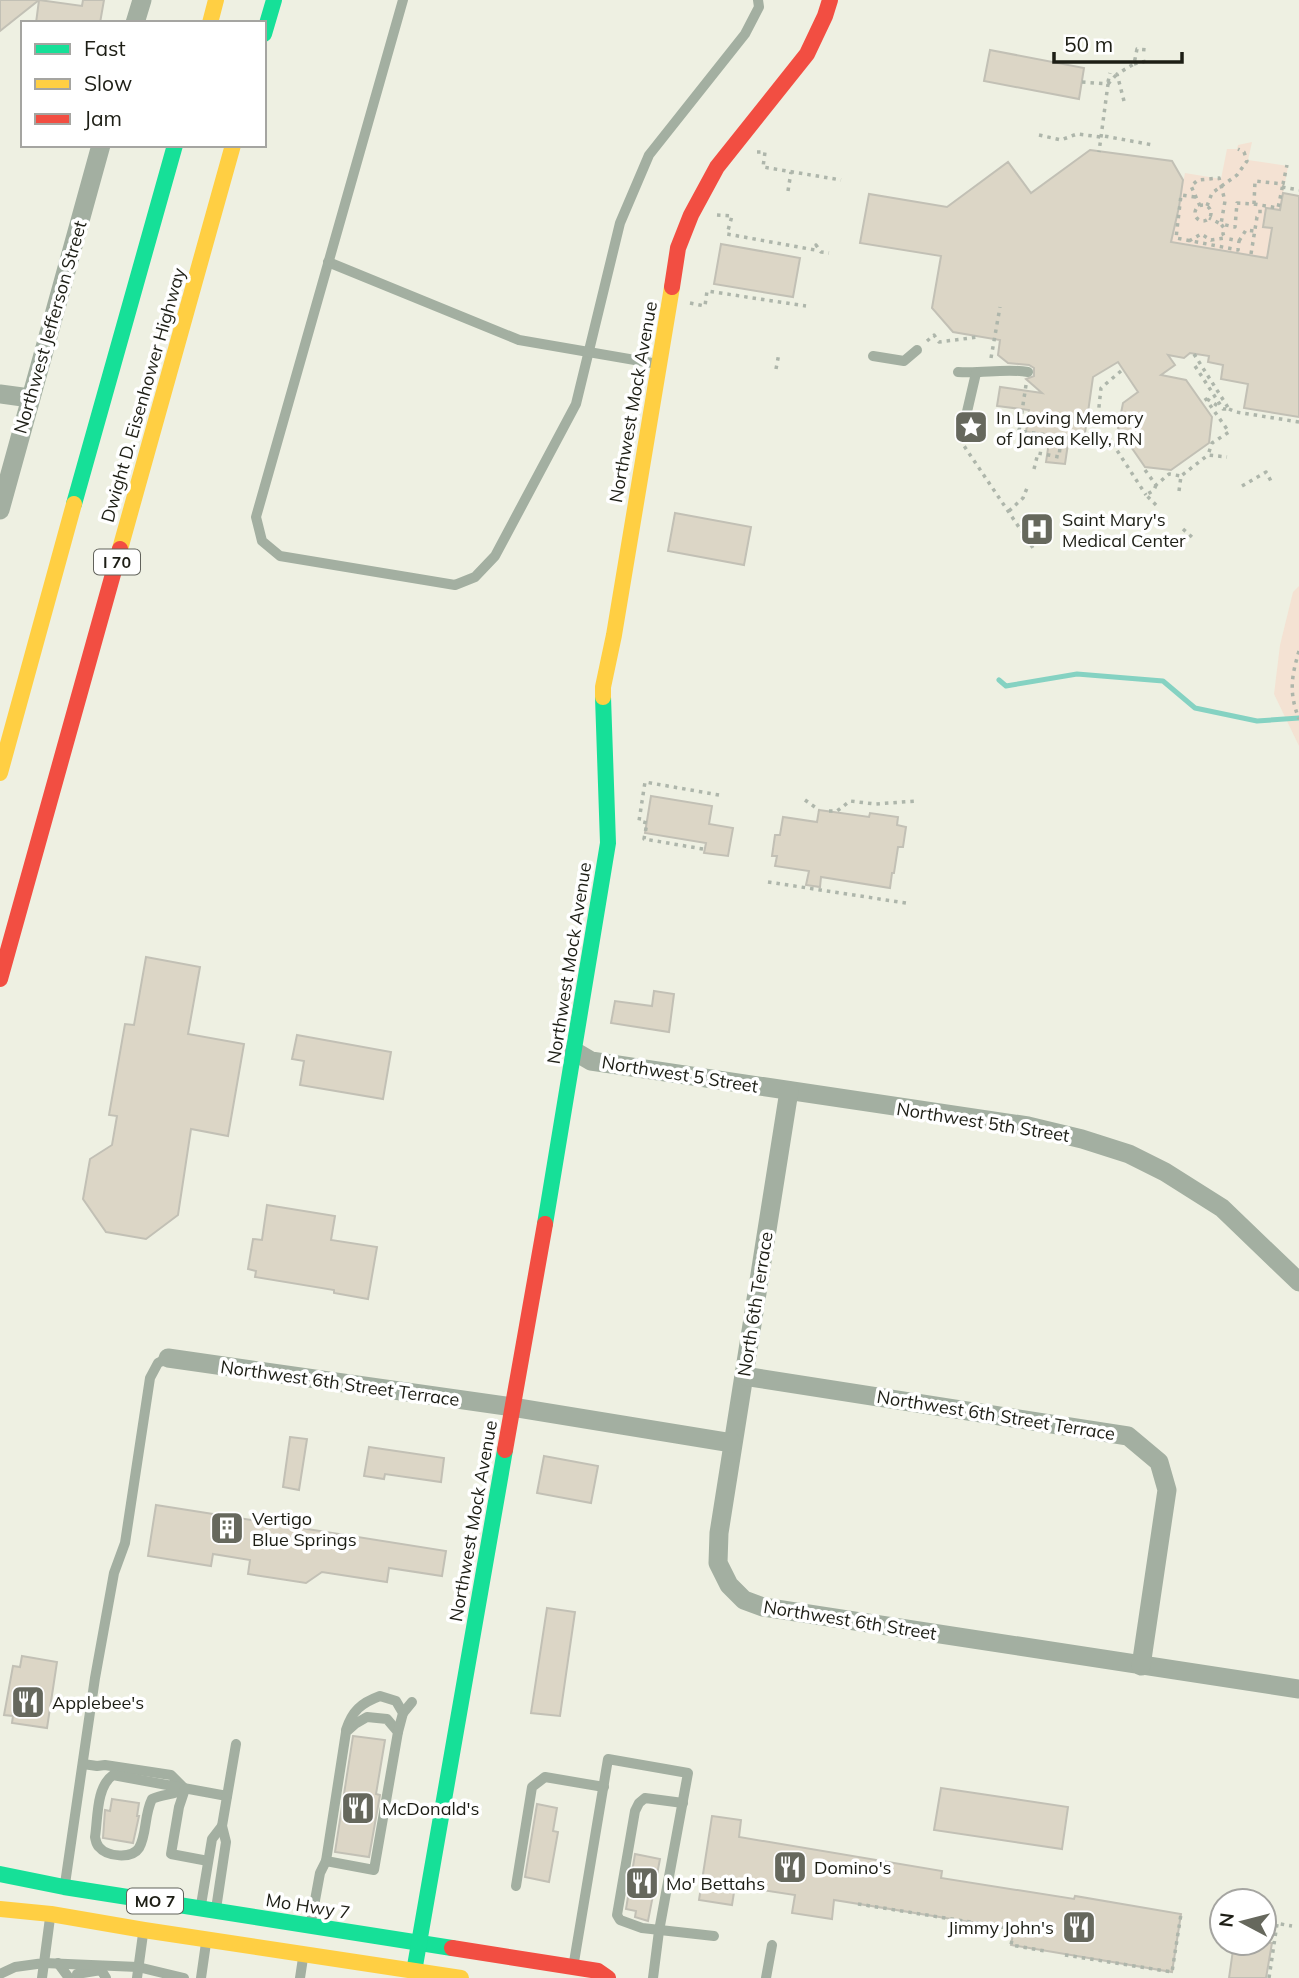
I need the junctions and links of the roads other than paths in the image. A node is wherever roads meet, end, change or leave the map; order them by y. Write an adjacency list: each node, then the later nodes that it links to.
1 (142, 0): 7 (street)
2 (216, 0): 8 (main road)
3 (274, 0): 9 (main road)
4 (403, 0): 13 (lane)
5 (758, 0): 15 (lane)
6 (830, 0): 17 (main road, Northwest Mock Avenue)
7 (136, 21)
8 (211, 21)
9 (266, 27)
10 (100, 147): 22 (street, Northwest Jefferson Street)
11 (174, 147): 25 (main road, Dwight D. Eisenhower Highway)
12 (232, 147): 26 (main road, Dwight D. Eisenhower Highway / I 70)
13 (328, 262): 15 (lane); 15 (lane)
14 (917, 350): 16 (lane)
15 (590, 352): 17 (lane)
16 (873, 356)
17 (659, 364): 27 (main road, Northwest Mock Avenue)
18 (958, 372): 20 (lane)
19 (1028, 372): 20 (lane)
20 (976, 373): 23 (lane)
21 (0, 394): 22 (street)
22 (30, 398): 24 (street, Northwest Jefferson Street)
23 (966, 416)
24 (0, 510)
25 (0, 773)
26 (0, 979)
27 (574, 1051): 28 (street, Northwest 5 Street); 32 (main road, Northwest Mock Avenue)
28 (789, 1091): 29 (street, Northwest 5th Street); 31 (street, North 6th Terrace)
29 (1299, 1282)
30 (168, 1358): 32 (street, Northwest 6th Street Terrace); 41 (lane)
31 (744, 1376): 33 (street, North 6th Terrace); 34 (street, Northwest 6th Street Terrace)
32 (512, 1407): 33 (street); 60 (main road, Northwest Mock Avenue)
33 (732, 1443): 34 (street, Northwest 6th Street)
34 (1142, 1666): 35 (street, Northwest 6th Street)
35 (1299, 1689)
36 (412, 1702): 37 (lane)
37 (403, 1713): 38 (lane); 39 (lane)
38 (346, 1732): 39 (lane); 48 (lane)
39 (398, 1732): 48 (lane)
40 (236, 1744): 44 (lane)
41 (83, 1764): 43 (lane); 51 (lane)
42 (604, 1787): 45 (lane); 50 (lane); 65 (lane)
43 (185, 1789): 43 (lane); 44 (lane); 47 (lane)
44 (228, 1796): 46 (lane)
45 (683, 1804): 57 (lane); 57 (lane)
46 (222, 1826): 47 (lane); 53 (lane)
47 (208, 1861): 53 (lane)
48 (326, 1861): 55 (lane)
49 (0, 1874): 51 (main road, Mo Hwy 7 / MO 7)
50 (516, 1886)
51 (64, 1887): 53 (main road, Mo Hwy 7 / MO 7)
52 (0, 1909): 54 (main road, MO 7)
53 (208, 1909): 55 (main road, Mo Hwy 7 / MO 7)
54 (51, 1914): 56 (main road, MO 7); 63 (lane)
55 (310, 1926): 60 (main road, Mo Hwy 7 / MO 7)
56 (144, 1930): 59 (main road, MO 7); 66 (lane)
57 (659, 1931): 58 (lane); 77 (lane)
58 (715, 1936)
59 (207, 1939): 62 (main road, MO 7); 73 (lane)
60 (419, 1943): 65 (main road, Mo Hwy 7 / MO 7); 68 (main road, Northwest Mock Avenue)
61 (772, 1944): 78 (lane)
62 (304, 1954): 68 (main road, MO 7); 74 (lane)
63 (44, 1963): 64 (lane); 67 (lane); 70 (lane)
64 (58, 1963): 66 (lane); 69 (lane)
65 (573, 1967): 76 (main road, Mo Hwy 7 / MO 7)
66 (138, 1973): 72 (lane)
67 (0, 1974)
68 (413, 1974): 75 (main road, MO 7)
69 (75, 1977): 71 (lane)
70 (42, 1978)
71 (106, 1978)
72 (184, 1978)
73 (201, 1978)
74 (300, 1978)
75 (461, 1978)
76 (608, 1978)
77 (653, 1978)
78 (766, 1978)

